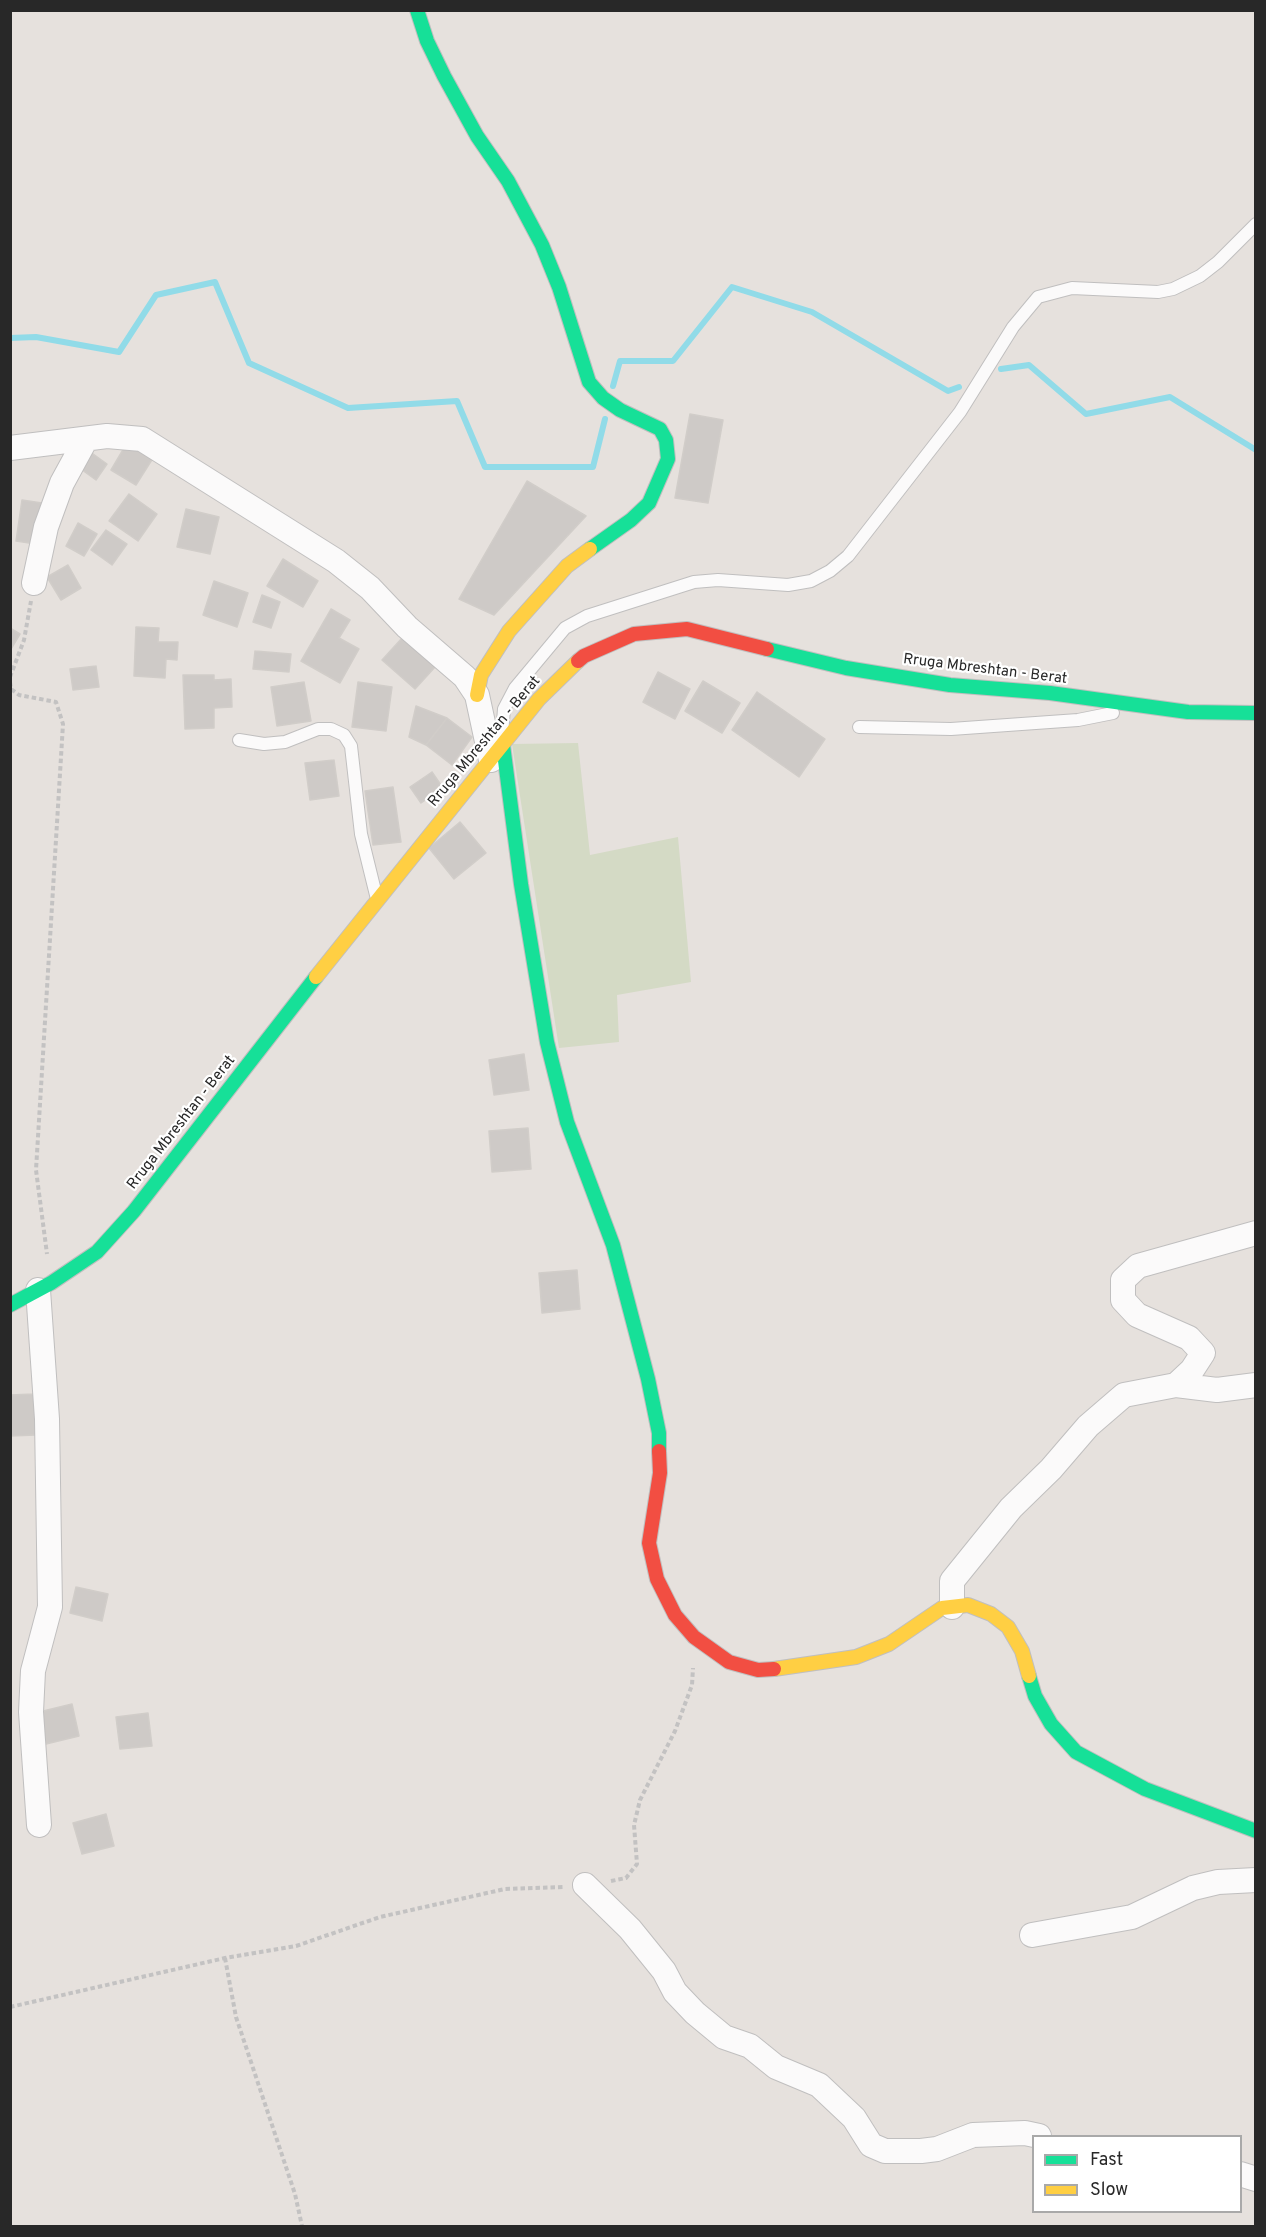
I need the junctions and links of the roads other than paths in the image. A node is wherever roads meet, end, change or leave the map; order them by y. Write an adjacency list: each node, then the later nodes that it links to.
1 (417, 10): 6 (street)
2 (1256, 224): 11 (lane)
3 (86, 439): 4 (street); 5 (street); 6 (street)
4 (10, 448)
5 (34, 583)
6 (477, 695): 11 (street)
7 (1143, 707): 8 (street, Rruga Mbreshtan - Berat); 9 (lane); 11 (street, Rruga Mbreshtan - Berat)
8 (1256, 713)
9 (859, 727)
10 (239, 740): 12 (lane)
11 (497, 753): 12 (street, Rruga Mbreshtan - Berat); 18 (street)
12 (377, 899): 14 (street, Rruga Mbreshtan - Berat)
13 (1256, 1233): 16 (street)
14 (45, 1287): 15 (street, Rruga Mbreshtan - Berat); 19 (street)
15 (10, 1305)
16 (1176, 1385): 17 (street); 18 (street)
17 (1256, 1385)
18 (952, 1607): 20 (street)
19 (39, 1825)
20 (1256, 1831)
21 (1256, 1880): 23 (street)
22 (585, 1885): 24 (street)
23 (1032, 1935)
24 (1034, 2135)

